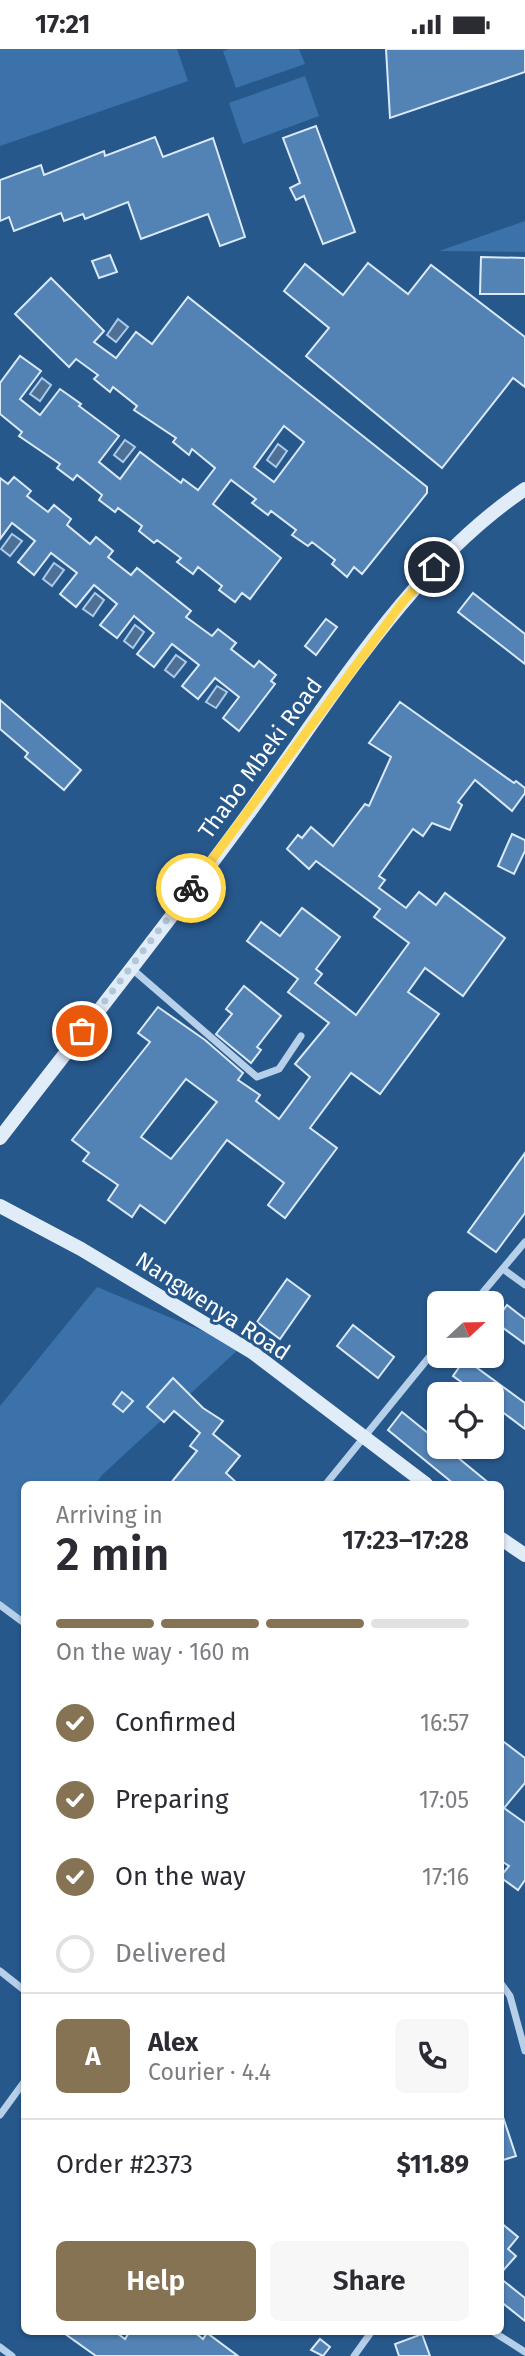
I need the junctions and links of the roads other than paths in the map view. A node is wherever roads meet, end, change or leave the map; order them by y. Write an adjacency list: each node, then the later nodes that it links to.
1 (525, 489): 2 (main road, Thabo Mbeki Road)
2 (131, 967): 3 (street); 4 (main road, Thabo Mbeki Road)
3 (302, 1035)
4 (0, 1138)
5 (0, 1206): 11 (main road, Nangwenya Road)
6 (525, 1242): 7 (street)
7 (503, 1269): 8 (street); 9 (street)
8 (525, 1286)
9 (485, 1291)
10 (427, 1359): 11 (street)
11 (361, 1438): 12 (street); 13 (main road, Nangwenya Road)
12 (328, 1481)
13 (422, 1481)
14 (504, 1541): 15 (main road)
15 (525, 1555)
16 (0, 1605): 17 (street)
17 (21, 1621)
18 (0, 1971): 19 (street)
19 (21, 1988)
20 (504, 1988): 21 (street)
21 (525, 2051)
22 (21, 2085): 23 (street)
23 (0, 2115)
24 (370, 2335): 29 (street)
25 (498, 2335): 27 (street)
26 (0, 2347): 28 (street)
27 (525, 2352)
28 (12, 2356)
29 (354, 2356)

